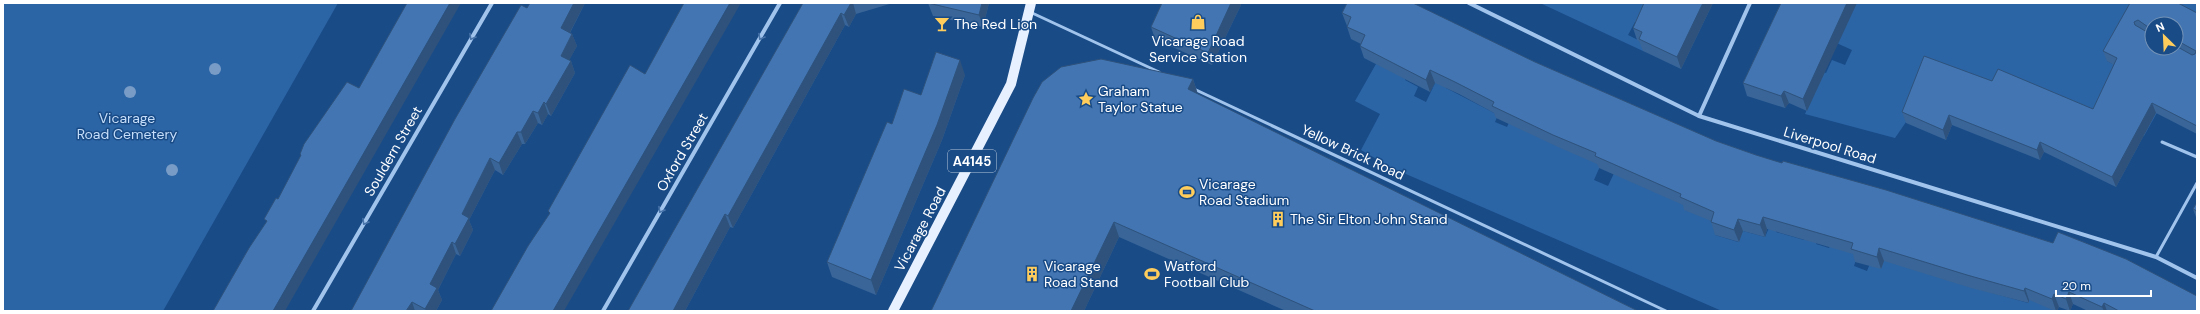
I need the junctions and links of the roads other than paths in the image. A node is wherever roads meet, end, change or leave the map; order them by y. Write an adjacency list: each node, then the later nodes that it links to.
1 (492, 3): 14 (street, Souldern Street, one-way to 14)
2 (780, 3): 15 (street, Oxford Street, one-way to 15)
3 (1469, 3): 8 (street, Liverpool Road)
4 (1750, 3): 8 (street)
5 (1030, 8): 6 (lane); 16 (main road, Vicarage Road / A4145)
6 (1160, 73)
7 (1189, 87): 17 (lane, Yellow Brick Road)
8 (1699, 116): 12 (street, Liverpool Road)
9 (2162, 142): 10 (lane)
10 (2197, 157)
11 (2197, 183): 12 (lane)
12 (2156, 257): 13 (street, Liverpool Road)
13 (2197, 278)
14 (313, 311)
15 (603, 311)
16 (893, 311)
17 (1666, 311)

